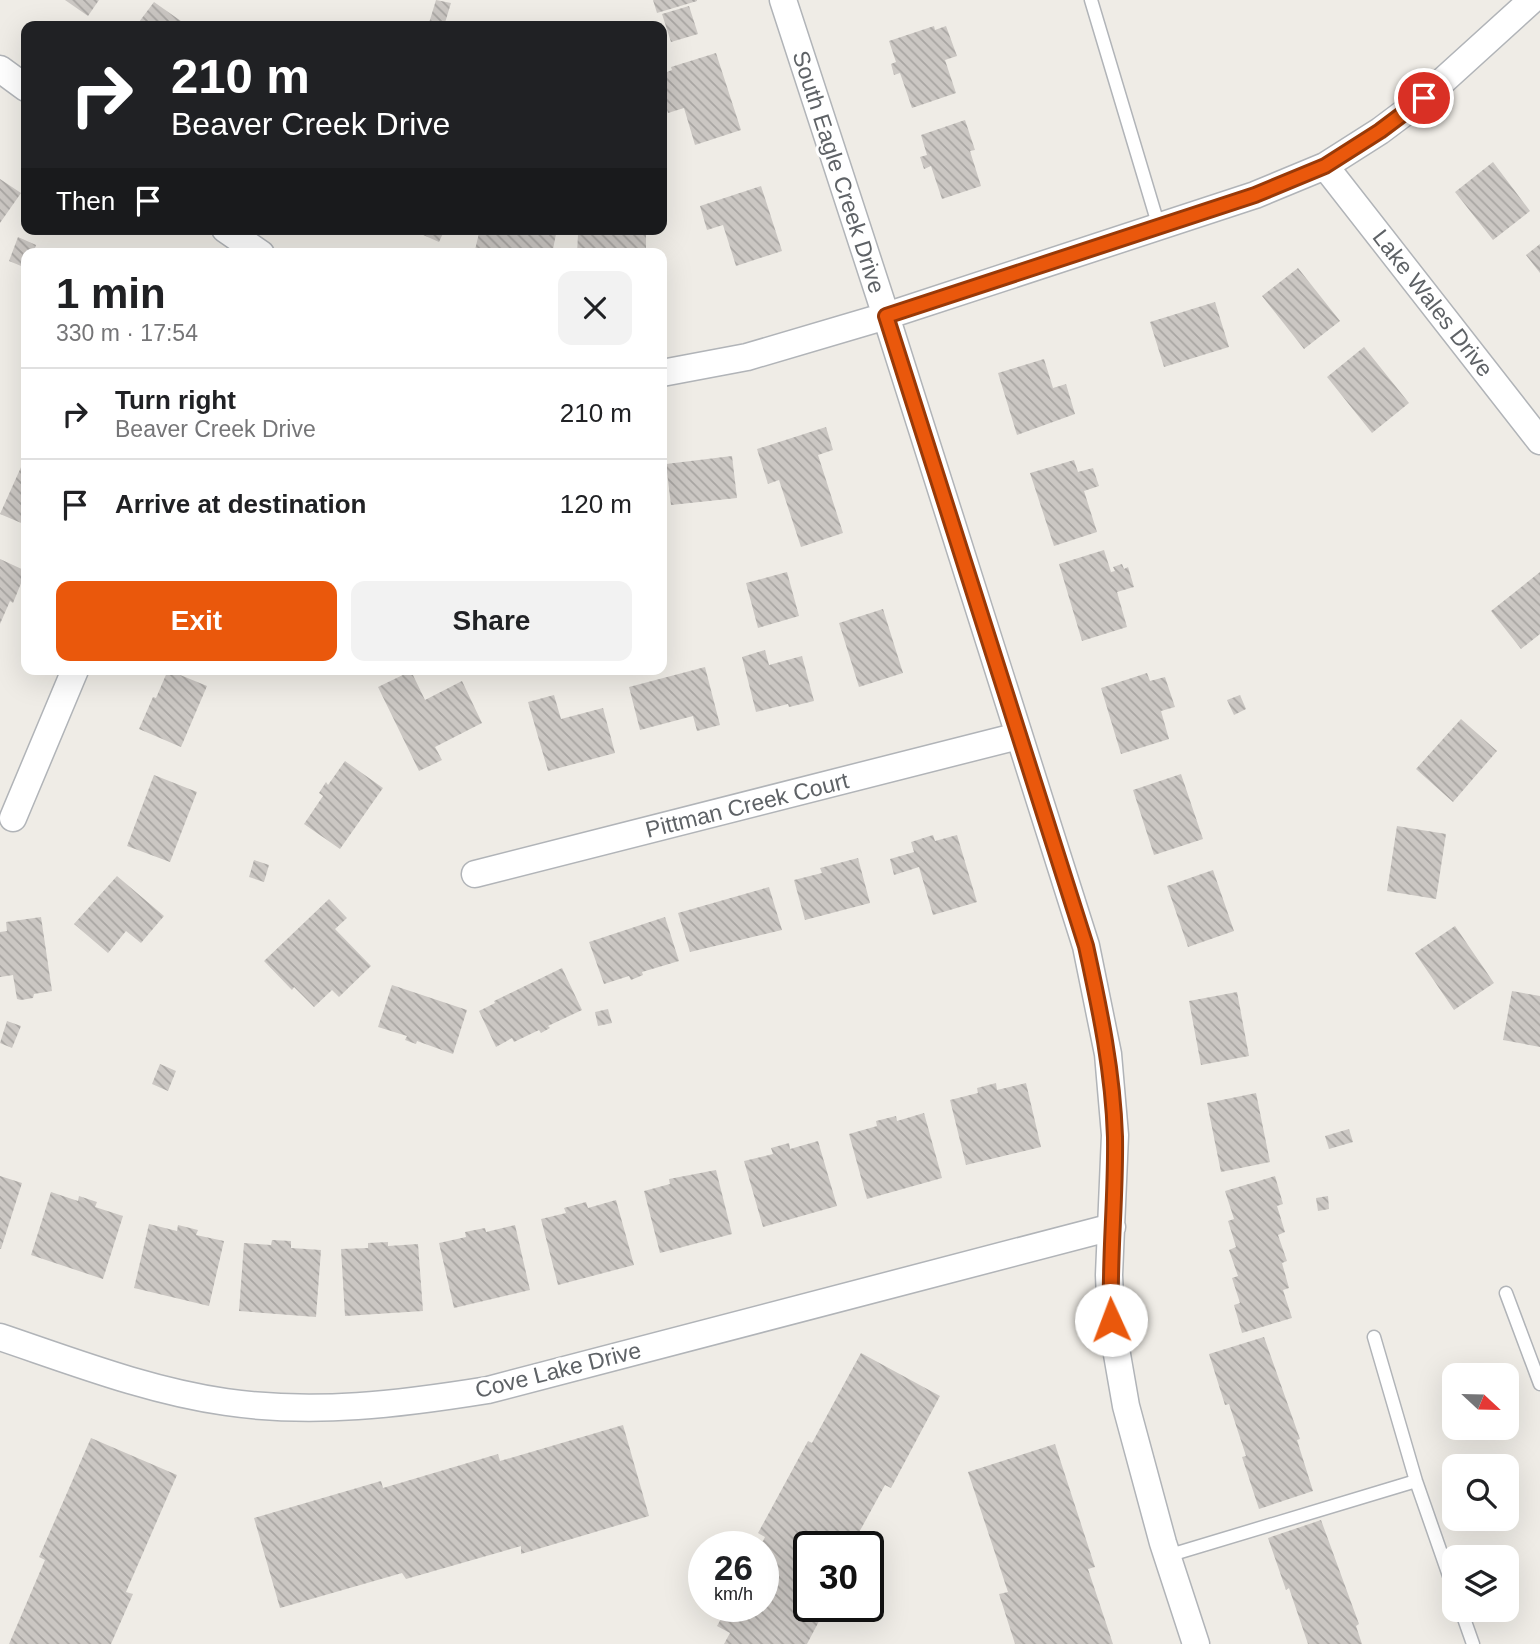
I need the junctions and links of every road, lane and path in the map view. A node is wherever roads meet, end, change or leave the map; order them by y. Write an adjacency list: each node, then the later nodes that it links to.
1 (782, 0): 10 (street, South Eagle Creek Drive)
2 (1091, 0): 7 (lane)
3 (1532, 0): 6 (street)
4 (0, 69): 5 (street)
5 (21, 84)
6 (1325, 166): 7 (street); 12 (street, Lake Wales Drive)
7 (1159, 228): 10 (street)
8 (233, 235): 9 (street)
9 (249, 248)
10 (886, 316): 11 (street); 14 (street, South Eagle Creek Drive)
11 (667, 372)
12 (1540, 441)
13 (73, 675): 15 (street)
14 (1018, 736): 16 (street, Pittman Creek Court); 17 (street, South Eagle Creek Drive)
15 (13, 818)
16 (475, 874)
17 (1112, 1227): 19 (street, Cove Lake Drive); 23 (street, South Eagle Creek Drive)
18 (1506, 1293): 21 (lane)
19 (0, 1337)
20 (1374, 1337): 22 (lane)
21 (1539, 1377)
22 (1416, 1481): 23 (lane); 24 (lane)
23 (1167, 1556): 26 (street, South Eagle Creek Drive)
24 (1442, 1556)
25 (1465, 1622): 27 (lane)
26 (1196, 1644)
27 (1473, 1644)

